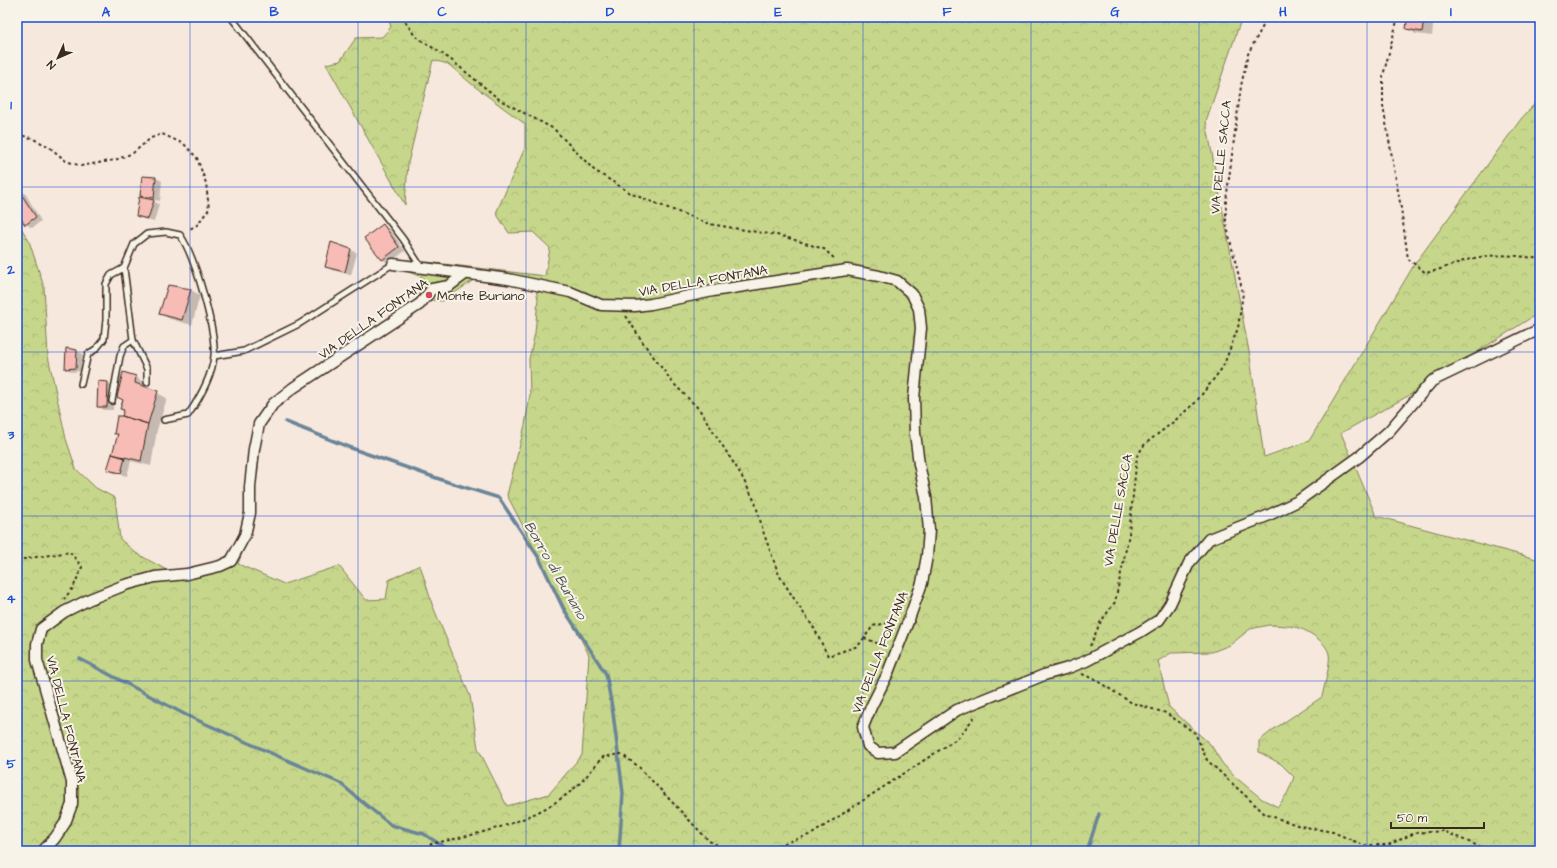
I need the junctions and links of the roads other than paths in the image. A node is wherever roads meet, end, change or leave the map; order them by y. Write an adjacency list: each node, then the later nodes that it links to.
1 (231, 17): 4 (lane)
2 (393, 264): 4 (street); 10 (lane)
3 (124, 268): 9 (lane); 10 (lane); 12 (lane)
4 (422, 268): 5 (street)
5 (435, 270): 6 (street); 7 (street)
6 (465, 274): 7 (street, VIA DELLA FONTANA); 8 (street, VIA DELLA FONTANA)
7 (432, 289): 15 (street, VIA DELLA FONTANA)
8 (1540, 329)
9 (133, 340): 11 (lane); 13 (lane)
10 (214, 356): 14 (lane)
11 (147, 382)
12 (81, 384)
13 (112, 401)
14 (164, 420)
15 (43, 851)

